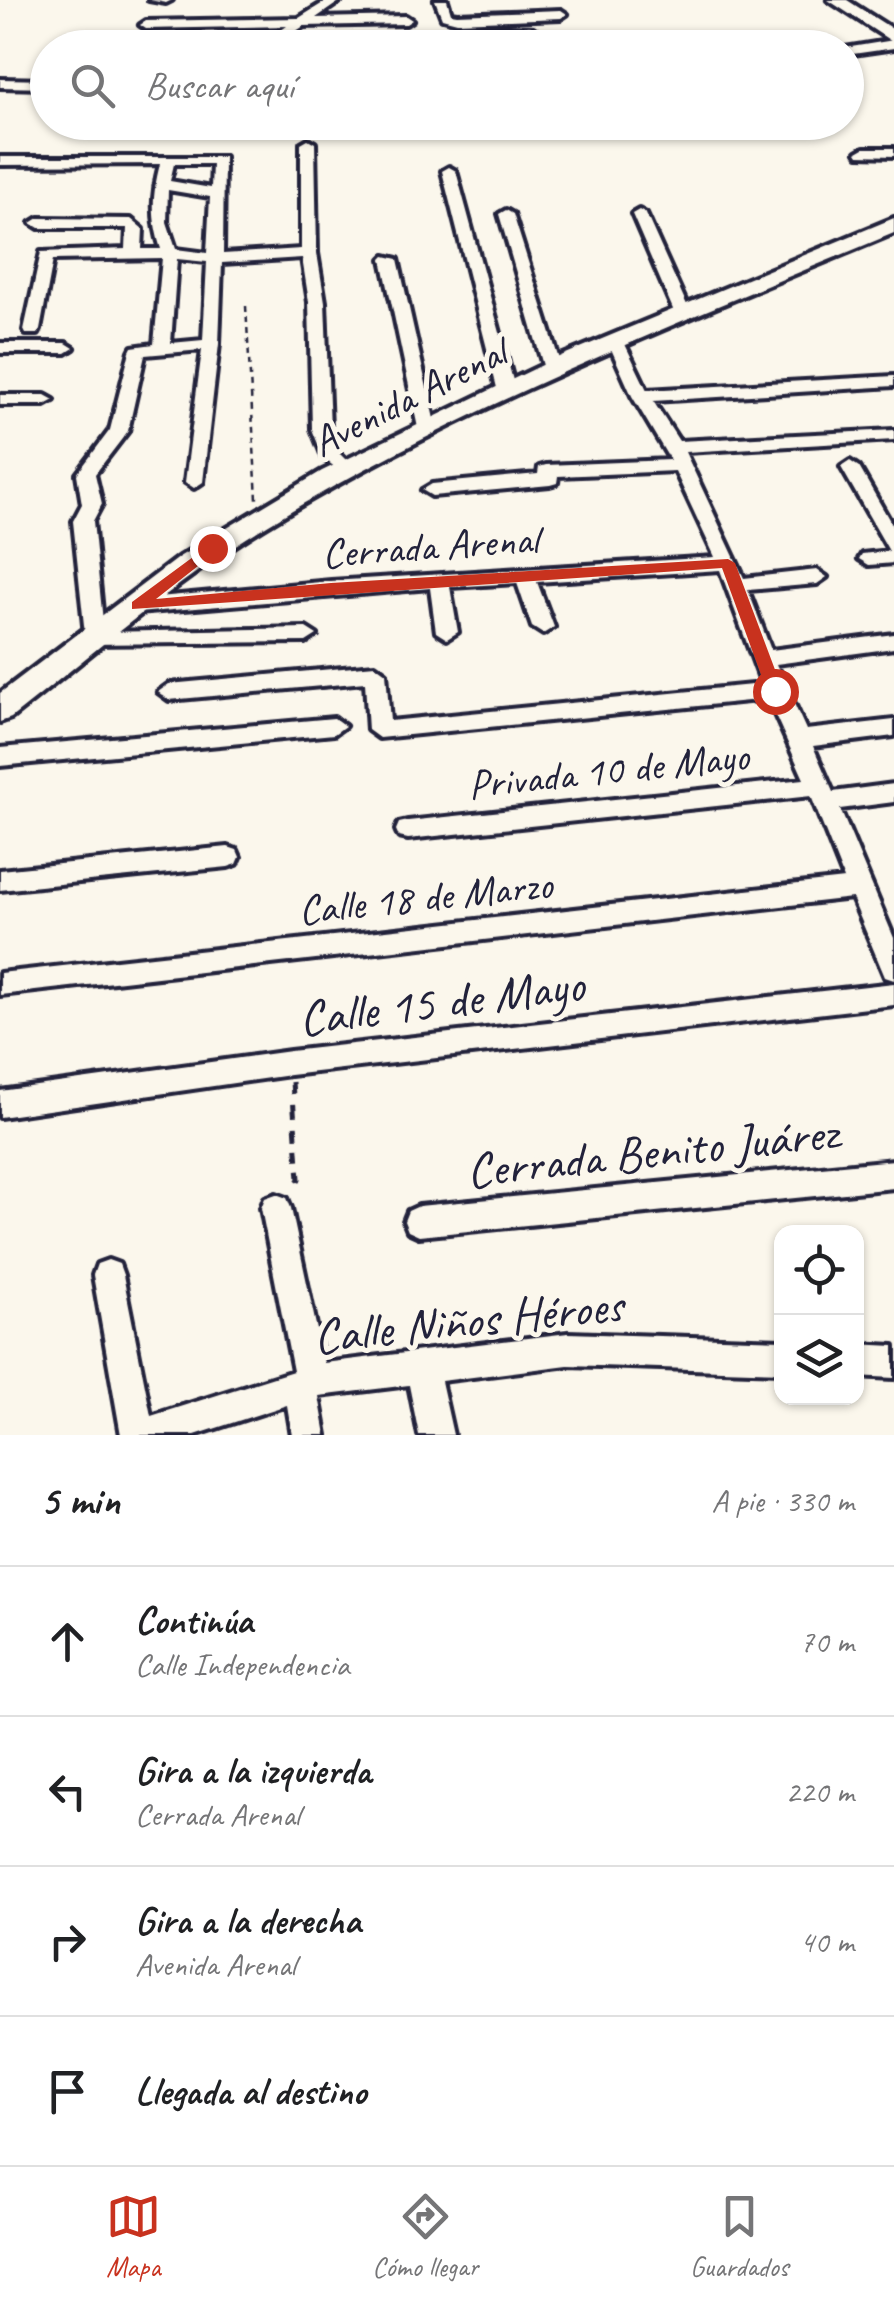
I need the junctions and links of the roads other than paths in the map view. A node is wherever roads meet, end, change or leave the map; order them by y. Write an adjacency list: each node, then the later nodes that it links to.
1 (155, 0): 2 (street)
2 (166, 0)
3 (336, 0): 8 (street)
4 (441, 0): 5 (street)
5 (552, 0)
6 (836, 0): 11 (main road)
7 (406, 20): 8 (street)
8 (299, 22): 9 (street); 10 (street)
9 (146, 25)
10 (287, 30)
11 (894, 41): 12 (street)
12 (864, 47)
13 (0, 83): 14 (street)
14 (30, 84)
15 (308, 143): 29 (street)
16 (864, 152): 17 (street)
17 (894, 152)
18 (168, 160): 19 (street); 21 (street); 22 (street)
19 (0, 161)
20 (449, 172): 41 (street)
21 (162, 186): 22 (street); 27 (street)
22 (218, 193): 30 (street)
23 (506, 214): 39 (street)
24 (639, 214): 32 (street)
25 (39, 223): 28 (street)
26 (894, 225): 32 (main road, Avenida Arenal)
27 (170, 253): 28 (street); 30 (street); 36 (street)
28 (134, 254): 33 (street)
29 (309, 254): 30 (street); 49 (street)
30 (216, 259): 35 (street)
31 (390, 259): 45 (street)
32 (682, 314): 34 (main road, Avenida Arenal)
33 (32, 330)
34 (616, 342): 39 (main road, Avenida Arenal); 42 (street)
35 (211, 344): 36 (street); 50 (street)
36 (162, 346): 64 (street)
37 (0, 348): 38 (street)
38 (66, 348)
39 (553, 369): 41 (main road, Avenida Arenal)
40 (894, 380): 42 (street)
41 (506, 388): 45 (main road, Avenida Arenal)
42 (641, 396): 47 (street)
43 (0, 400): 44 (street)
44 (45, 400)
45 (427, 428): 49 (main road, Avenida Arenal)
46 (894, 435): 47 (street)
47 (677, 456): 51 (street); 55 (street)
48 (850, 467): 52 (street)
49 (348, 470): 60 (main road, Avenida Arenal)
50 (194, 482)
51 (432, 490)
52 (894, 546)
53 (894, 557): 54 (street)
54 (870, 559)
55 (728, 563): 56 (street, Cerrada Arenal); 59 (street)
56 (524, 576): 58 (street, Cerrada Arenal); 61 (street)
57 (817, 577): 59 (street)
58 (439, 582): 60 (street, Cerrada Arenal); 62 (street)
59 (736, 585): 66 (street)
60 (138, 606): 64 (main road, Avenida Arenal)
61 (543, 626)
62 (447, 632)
63 (306, 635): 64 (street)
64 (94, 639): 69 (main road, Avenida Arenal)
65 (894, 641): 66 (street)
66 (764, 658): 67 (street)
67 (775, 691): 68 (street); 72 (street)
68 (169, 692)
69 (0, 710)
70 (334, 726): 73 (street)
71 (894, 728): 72 (street)
72 (799, 738): 74 (street)
73 (0, 757)
74 (819, 794): 75 (street, Privada 10 de Mayo); 76 (street, Privada 10 de Mayo); 79 (street)
75 (894, 794)
76 (408, 830)
77 (228, 857): 78 (street)
78 (0, 880)
79 (859, 887): 80 (street); 82 (street, Calle 18 de Marzo)
80 (885, 920): 81 (street)
81 (894, 968)
82 (0, 984)
83 (894, 994): 84 (street, Calle 15 de Mayo)
84 (0, 1104)
85 (894, 1174): 87 (street, Cerrada Benito Juárez)
86 (276, 1208): 93 (street)
87 (419, 1221)
88 (108, 1275): 94 (street)
89 (774, 1356): 92 (street, Calle Niños Héroes)
90 (864, 1360): 91 (street)
91 (894, 1362)
92 (422, 1369): 93 (street, Calle Niños Héroes); 96 (street)
93 (306, 1382): 94 (street, Calle Niños Héroes); 95 (street)
94 (156, 1433)
95 (309, 1435)
96 (436, 1435)

